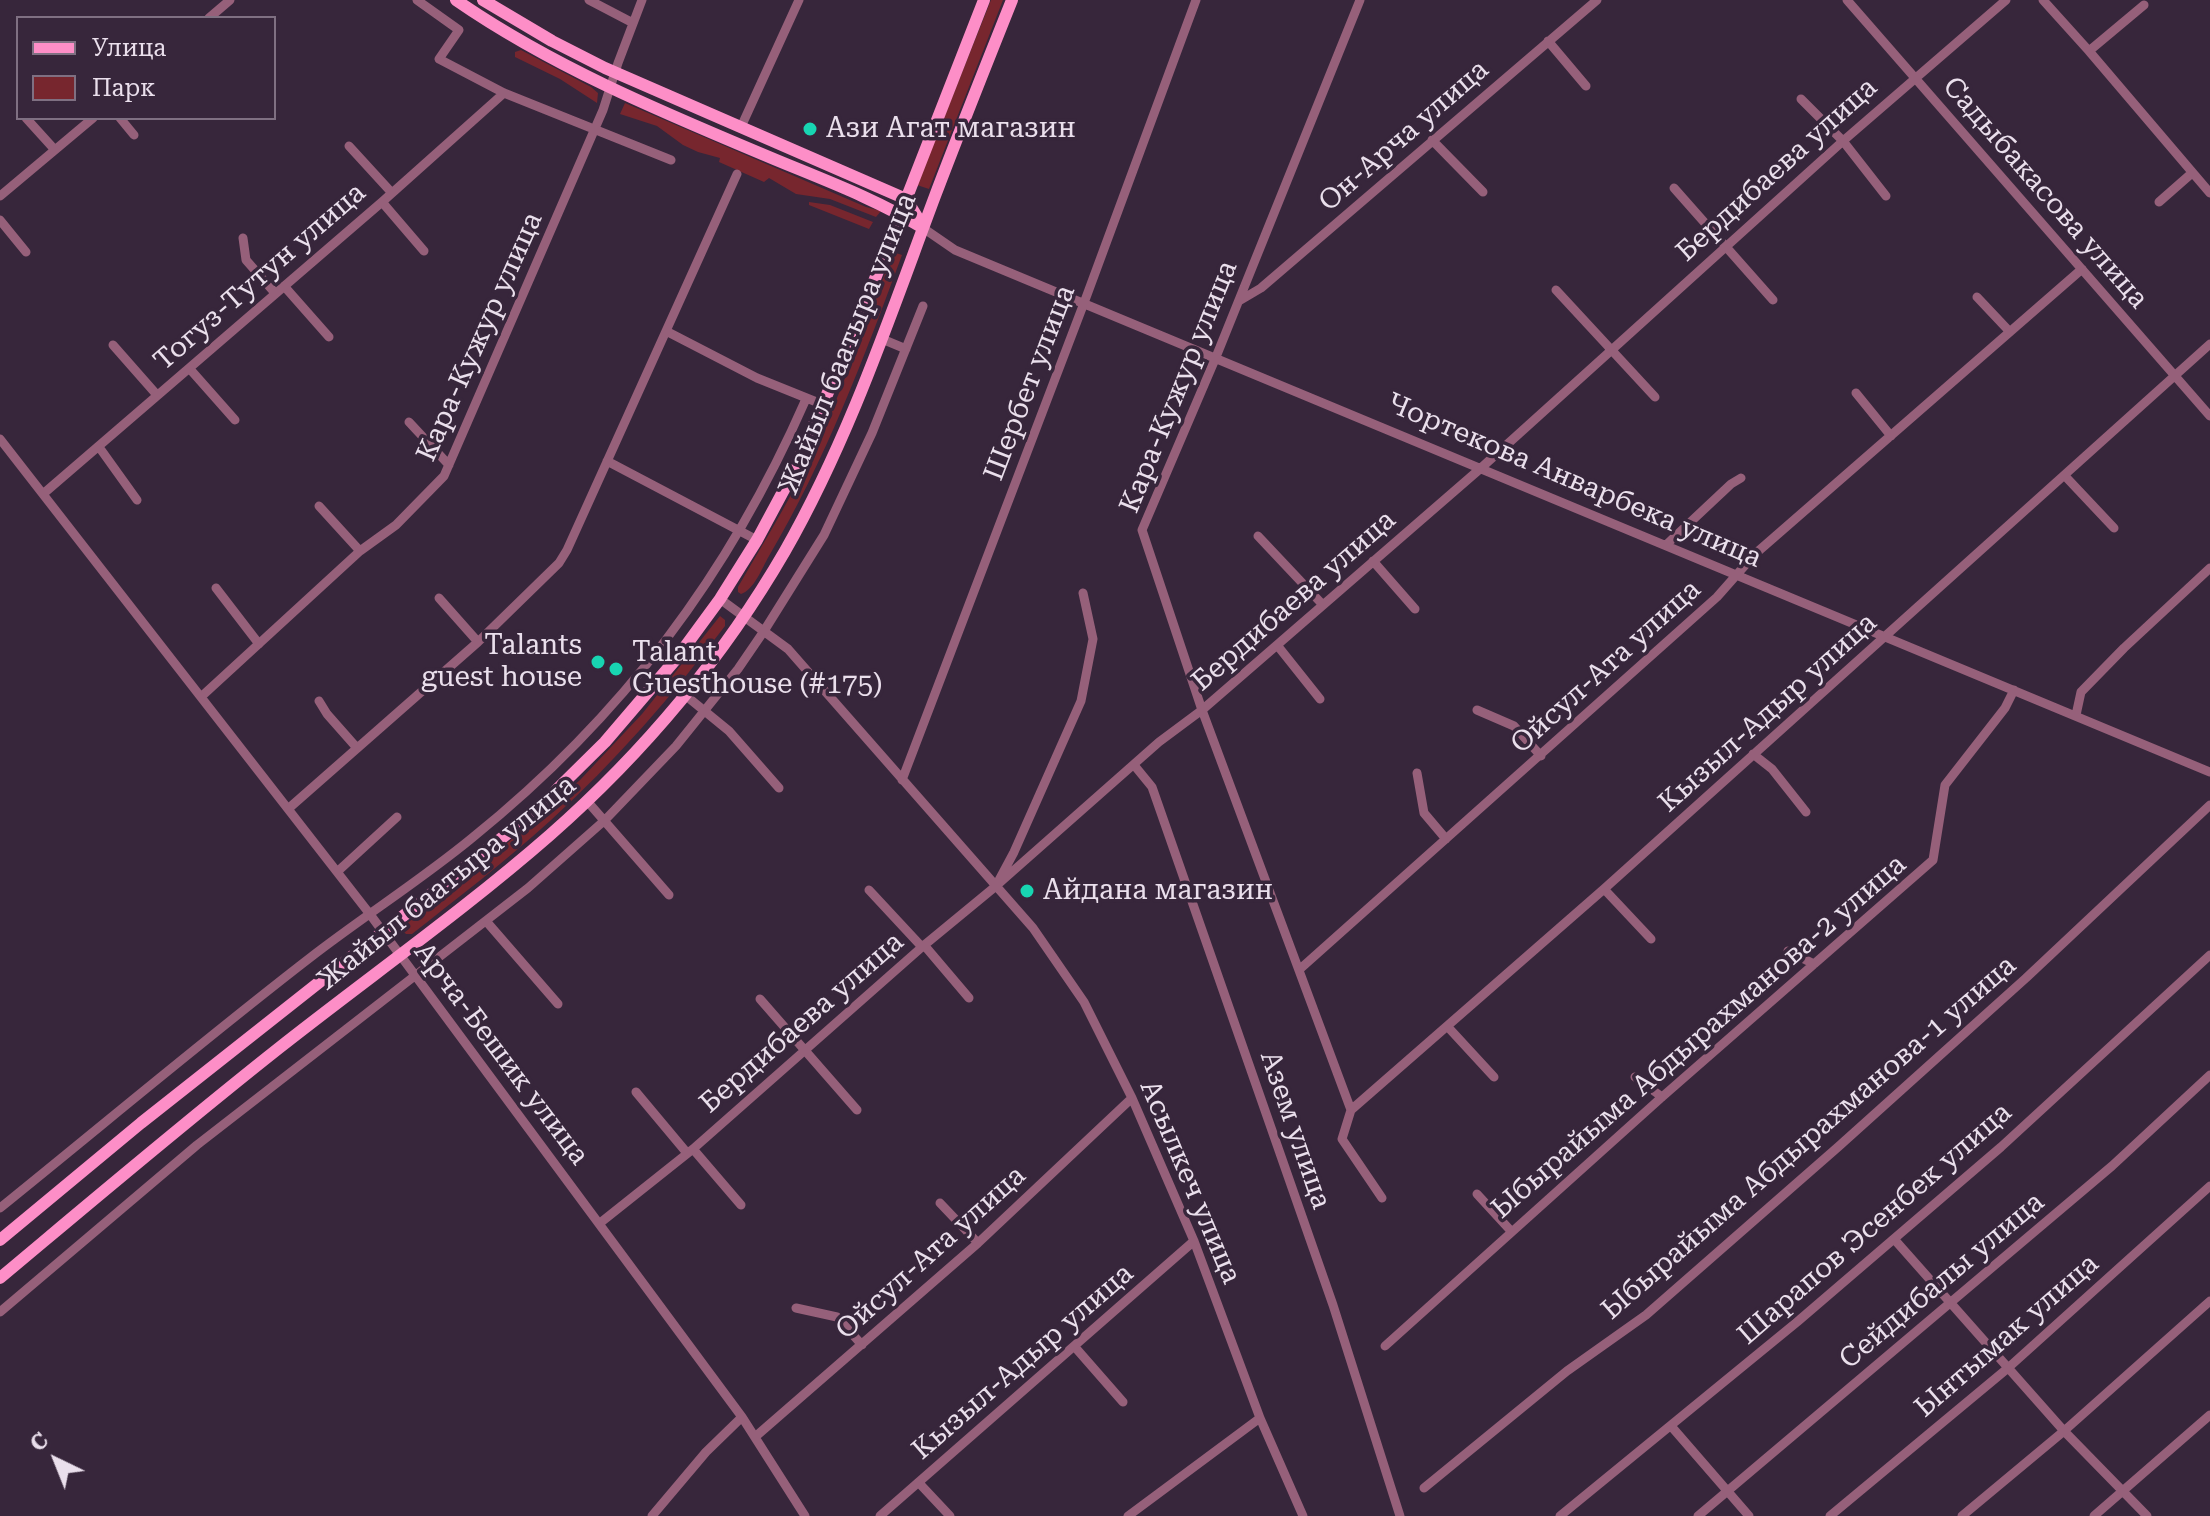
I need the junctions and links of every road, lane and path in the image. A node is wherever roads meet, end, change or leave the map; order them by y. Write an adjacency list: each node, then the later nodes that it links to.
1 (230, 0): 17 (street)
2 (417, 0): 25 (street)
3 (456, 0): 24 (main road)
4 (483, 0): 21 (main road)
5 (589, 0): 18 (street)
6 (642, 0): 18 (street, Кара-Кужур улица)
7 (799, 0): 30 (street)
8 (984, 0): 46 (main road, Жайыл баатыра улица)
9 (1012, 0): 51 (main road, Жайыл баатыра улица)
10 (1196, 0): 62 (street, Шербет улица)
11 (1360, 0): 61 (street, Кара-Кужур улица)
12 (1597, 0): 19 (street, Он-Арча улица)
13 (1847, 0): 22 (street, Садыбакасова улица)
14 (2006, 0): 22 (street, Бердибаева улица)
15 (2043, 0): 20 (street)
16 (2144, 5): 20 (street)
17 (211, 16)
18 (633, 23): 21 (street, Кара-Кужур улица)
19 (1548, 41): 23 (street); 33 (street, Он-Арча улица)
20 (2089, 51): 38 (street)
21 (615, 73): 24 (street, Кара-Кужур улица); 30 (main road)
22 (1915, 77): 34 (street, Бердибаева улица); 56 (street, Садыбакасова улица)
23 (1586, 86)
24 (611, 88): 31 (street, Кара-Кужур улица); 49 (main road)
25 (504, 93): 31 (street); 42 (street, Тогуз-Тутун улица)
26 (1801, 99): 34 (street)
27 (28, 120): 36 (street)
28 (91, 120): 36 (street)
29 (122, 120): 32 (street)
30 (741, 127): 46 (main road)
31 (595, 130): 37 (street); 87 (street, Кара-Кужур улица)
32 (134, 135)
33 (1432, 140): 41 (street); 61 (street, Он-Арча улица)
34 (1843, 141): 45 (street); 53 (street, Бердибаева улица)
35 (349, 146): 42 (street)
36 (55, 150): 44 (street)
37 (671, 160)
38 (2192, 173): 43 (street); 48 (street)
39 (737, 174): 64 (street)
40 (1674, 188): 53 (street)
41 (1483, 192)
42 (392, 193): 47 (street, Тогуз-Тутун улица)
43 (2210, 193)
44 (0, 196)
45 (1886, 196)
46 (906, 199): 49 (main road, Жайыл баатыра улица); 51 (main road)
47 (382, 202): 54 (street); 57 (street, Тогуз-Тутун улица)
48 (2159, 202)
49 (900, 213): 51 (main road); 79 (main road, Жайыл баатыра улица)
50 (0, 220): 55 (street)
51 (923, 228): 62 (street, Чортекова Анварбека улица); 67 (main road, Жайыл баатыра улица)
52 (243, 238): 57 (street)
53 (1726, 246): 60 (street); 71 (street, Бердибаева улица)
54 (424, 251)
55 (26, 252)
56 (2082, 269): 65 (street, Ойсул-Ата улица); 74 (street, Садыбакасова улица)
57 (280, 289): 66 (street); 73 (street, Тогуз-Тутун улица)
58 (1556, 290): 71 (street)
59 (1977, 297): 65 (street)
60 (1773, 300)
61 (1238, 302): 72 (street, Кара-Кужур улица)
62 (1084, 303): 72 (street, Чортекова Анварбека улица); 130 (street, Шербет улица)
63 (923, 306): 70 (street)
64 (666, 331): 78 (street); 86 (street)
65 (2010, 332): 83 (street, Ойсул-Ата улица)
66 (329, 337)
67 (882, 339): 70 (street); 109 (main road, Жайыл баатыра улица)
68 (2210, 344): 74 (street, Кызыл-Адыр улица)
69 (113, 345): 76 (street)
70 (906, 349): 110 (street)
71 (1610, 350): 77 (street); 88 (street, Бердибаева улица)
72 (1216, 357): 88 (street, Чортекова Анварбека улица); 121 (street, Кара-Кужур улица)
73 (189, 368): 76 (street, Тогуз-Тутун улица); 81 (street)
74 (2175, 376): 80 (street, Садыбакасова улица); 89 (street, Кызыл-Адыр улица)
75 (1856, 393): 83 (street)
76 (157, 395): 85 (street, Тогуз-Тутун улица)
77 (1655, 397)
78 (806, 399): 79 (street); 95 (street)
79 (824, 405): 97 (main road, Жайыл баатыра улица)
80 (2210, 416)
81 (235, 420)
82 (409, 422): 87 (street)
83 (1891, 436): 102 (street, Ойсул-Ата улица)
84 (0, 439): 91 (street, Арча-Бешик улица)
85 (99, 447): 91 (street, Тогуз-Тутун улица); 92 (street)
86 (607, 461): 95 (street); 112 (street)
87 (449, 465): 99 (street, Кара-Кужур улица)
88 (1481, 468): 98 (street, Чортекова Анварбека улица); 100 (street, Бердибаева улица)
89 (2065, 476): 94 (street); 111 (street, Кызыл-Адыр улица)
90 (1741, 478): 98 (street)
91 (43, 494): 117 (street, Арча-Бешик улица)
92 (137, 500)
93 (319, 506): 99 (street)
94 (2114, 528)
95 (740, 530): 97 (street); 144 (street)
96 (1258, 536): 107 (street)
97 (757, 540): 106 (main road, Жайыл баатыра улица)
98 (1666, 545): 102 (street, Чортекова Анварбека улица)
99 (360, 551): 113 (street, Кара-Кужур улица)
100 (1373, 561): 107 (street, Бердибаева улица); 108 (street)
101 (2210, 568): 123 (street)
102 (1737, 575): 111 (street, Чортекова Анварбека улица); 126 (street, Ойсул-Ата улица)
103 (216, 588): 113 (street)
104 (1083, 593): 140 (street)
105 (439, 598): 112 (street)
106 (720, 599): 109 (street, Асылкеч улица); 146 (main road, Жайыл баатыра улица)
107 (1323, 605): 114 (street, Бердибаева улица)
108 (1415, 609)
109 (743, 615): 110 (street, Асылкеч улица); 116 (main road, Жайыл баатыра улица)
110 (764, 631): 120 (street); 130 (street, Асылкеч улица)
111 (1886, 637): 115 (street, Чортекова Анварбека улица); 125 (street, Кызыл-Адыр улица)
112 (478, 642): 124 (street)
113 (259, 644): 117 (street, Кара-Кужур улица)
114 (1277, 645): 118 (street); 121 (street, Бердибаева улица)
115 (2014, 690): 123 (street, Чортекова Анварбека улица); 152 (street, Ыбырайыма Абдырахманова-2 улица)
116 (685, 695): 120 (street); 132 (main road, Жайыл баатыра улица)
117 (202, 696): 134 (street, Арча-Бешик улица)
118 (1320, 699)
119 (319, 701): 124 (street)
120 (705, 710): 131 (street); 137 (street)
121 (1202, 710): 127 (street, Бердибаева улица); 153 (street, Кара-Кужур улица)
122 (1477, 710): 126 (street)
123 (2076, 715): 128 (street, Чортекова Анварбека улица)
124 (357, 748): 134 (street)
125 (1753, 754): 135 (street); 141 (street, Кызыл-Адыр улица)
126 (1541, 756): 138 (street, Ойсул-Ата улица)
127 (1134, 765): 140 (street, Бердибаева улица); 207 (street, Азем улица)
128 (2210, 772)
129 (1417, 773): 138 (street)
130 (902, 780): 140 (street, Асылкеч улица)
131 (779, 788)
132 (587, 801): 137 (street); 150 (main road, Жайыл баатыра улица)
133 (2210, 805): 198 (street, Ыбырайыма Абдырахманова-1 улица)
134 (288, 809): 139 (street, Арча-Бешик улица)
135 (1806, 812)
136 (397, 817): 139 (street)
137 (605, 820): 143 (street); 145 (street)
138 (1446, 839): 153 (street, Ойсул-Ата улица)
139 (337, 872): 144 (street, Арча-Бешик улица)
140 (996, 886): 148 (street, Бердибаева улица); 165 (street, Асылкеч улица)
141 (1604, 889): 147 (street); 158 (street, Кызыл-Адыр улица)
142 (869, 890): 148 (street)
143 (669, 895)
144 (369, 913): 146 (street, Арча-Бешик улица); 174 (street)
145 (486, 921): 154 (street); 157 (street)
146 (383, 932): 150 (street, Арча-Бешик улица); 178 (main road, Жайыл баатыра улица)
147 (1651, 939)
148 (923, 946): 155 (street); 159 (street, Бердибаева улица)
149 (1788, 951): 152 (street)
150 (400, 955): 154 (street, Арча-Бешик улица); 181 (main road, Жайыл баатыра улица)
151 (2210, 955): 177 (street, Шарапов Эсенбек улица)
152 (1814, 964): 164 (street, Ыбырайыма Абдырахманова-2 улица)
153 (1300, 969): 167 (street, Кара-Кужур улица)
154 (415, 976): 175 (street, Арча-Бешик улица); 185 (street)
155 (969, 998)
156 (760, 999): 159 (street)
157 (558, 1004)
158 (1447, 1026): 161 (street); 167 (street, Кызыл-Адыр улица)
159 (805, 1050): 166 (street); 168 (street, Бердибаева улица)
160 (2210, 1075): 183 (street, Сейдибалы улица)
161 (1494, 1077)
162 (1635, 1077): 164 (street)
163 (636, 1092): 168 (street)
164 (1662, 1097): 176 (street, Ыбырайыма Абдырахманова-2 улица)
165 (1132, 1098): 179 (street, Асылкеч улица); 180 (street, Ойсул-Ата улица)
166 (857, 1110)
167 (1351, 1110): 171 (street)
168 (690, 1151): 173 (street); 175 (street, Бердибаева улица)
169 (2210, 1186): 189 (street, Ынтымак улица)
170 (1477, 1194): 176 (street)
171 (1382, 1198)
172 (940, 1203): 180 (street)
173 (741, 1205)
174 (0, 1208)
175 (600, 1223): 192 (street, Арча-Бешик улица)
176 (1511, 1231): 188 (street, Ыбырайыма Абдырахманова-2 улица)
177 (1894, 1239): 183 (street); 194 (street, Шарапов Эсенбек улица)
178 (0, 1240)
179 (1194, 1241): 187 (street, Кызыл-Адыр улица); 193 (street, Асылкеч улица)
180 (978, 1243): 186 (street, Ойсул-Ата улица)
181 (0, 1278)
182 (2210, 1301): 195 (street)
183 (1950, 1304): 189 (street); 199 (street, Сейдибалы улица)
184 (796, 1308): 186 (street)
185 (0, 1312)
186 (862, 1345): 196 (street, Ойсул-Ата улица)
187 (1074, 1346): 190 (street); 197 (street, Кызыл-Адыр улица)
188 (1385, 1346)
189 (2008, 1368): 195 (street); 211 (street, Ынтымак улица)
190 (1123, 1402)
191 (2210, 1415): 200 (street)
192 (742, 1417): 196 (street, Арча-Бешик улица); 201 (street)
193 (1260, 1418): 205 (street); 206 (street, Асылкеч улица)
194 (1671, 1426): 199 (street); 208 (street, Шарапов Эсенбек улица)
195 (2064, 1431): 200 (street); 212 (street)
196 (755, 1437): 202 (street, Арча-Бешик улица)
197 (919, 1483): 203 (street, Кызыл-Адыр улица); 204 (street)
198 (1424, 1488)
199 (1727, 1491): 209 (street, Сейдибалы улица); 210 (street)
200 (2124, 1492): 213 (street); 214 (street)
201 (652, 1516)
202 (805, 1516)
203 (880, 1516)
204 (950, 1516)
205 (1128, 1516)
206 (1303, 1516)
207 (1400, 1516)
208 (1560, 1516)
209 (1698, 1516)
210 (1749, 1516)
211 (1830, 1516)
212 (1962, 1516)
213 (2094, 1516)
214 (2147, 1516)

